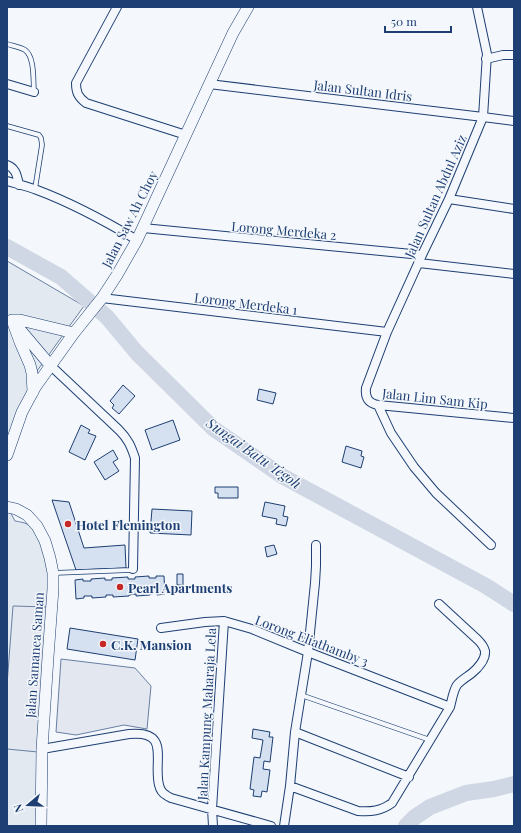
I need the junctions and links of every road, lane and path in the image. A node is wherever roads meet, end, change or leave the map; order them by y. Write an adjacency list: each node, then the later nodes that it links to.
1 (117, 7): 13 (street)
2 (248, 7): 8 (street, Jalan Saw Ah Choy)
3 (477, 7): 6 (street, Jalan Sultan Abdul Aziz)
4 (7, 44): 9 (lane)
5 (514, 55): 6 (street)
6 (486, 59): 10 (street, Jalan Sultan Abdul Aziz)
7 (7, 84): 9 (street)
8 (209, 84): 10 (street, Jalan Sultan Idris); 13 (street, Jalan Saw Ah Choy)
9 (34, 92)
10 (483, 116): 11 (street, Jalan Sultan Idris); 18 (street, Jalan Sultan Abdul Aziz)
11 (514, 122)
12 (7, 126): 17 (lane)
13 (186, 135): 20 (street, Jalan Saw Ah Choy)
14 (7, 165): 16 (street)
15 (7, 181): 16 (street)
16 (19, 185): 17 (street)
17 (35, 189): 21 (street)
18 (449, 199): 19 (street); 22 (street, Jalan Sultan Abdul Aziz)
19 (514, 209)
20 (143, 228): 21 (street, Jalan Saw Ah Choy); 22 (street, Lorong Merdeka 2)
21 (137, 240): 25 (street, Jalan Saw Ah Choy)
22 (422, 255): 23 (street, Jalan Sultan Abdul Aziz)
23 (419, 263): 24 (street); 27 (street, Jalan Sultan Abdul Aziz)
24 (514, 274)
25 (100, 300): 27 (street, Lorong Merdeka 1); 28 (street, Jalan Saw Ah Choy)
26 (9, 318): 28 (street); 29 (street); 31 (street)
27 (388, 332): 30 (street, Jalan Sultan Abdul Aziz)
28 (74, 333): 29 (street, Jalan Saw Ah Choy)
29 (50, 365): 31 (street, Jalan Saw Ah Choy); 38 (street)
30 (366, 388): 32 (street, Jalan Lim Sam Kip)
31 (33, 392): 34 (street, Jalan Saw Ah Choy)
32 (378, 405): 33 (street, Jalan Lim Sam Kip); 37 (street)
33 (514, 418)
34 (7, 454)
35 (7, 507): 39 (street, Jalan Samanea Saman)
36 (316, 544): 43 (street)
37 (491, 545)
38 (133, 569): 39 (lane)
39 (53, 573): 48 (street, Jalan Samanea Saman)
40 (439, 604): 45 (street)
41 (224, 621): 42 (street, Lorong Eliathamby 3); 43 (street, Lorong Eliathamby 3); 51 (street, Jalan Kampung Maharaja Lela)
42 (162, 628)
43 (308, 652): 44 (street); 45 (street, Lorong Eliathamby 3)
44 (301, 695): 46 (street); 47 (lane)
45 (450, 707): 47 (street)
46 (295, 732): 49 (street); 50 (street)
47 (431, 740): 49 (street)
48 (42, 749): 51 (street, Jalan Kampung Maharaja Lela); 52 (street, Jalan Samanea Saman)
49 (409, 777): 50 (street)
50 (290, 786): 55 (street)
51 (212, 809): 53 (street, Jalan Kampung Maharaja Lela); 54 (street)
52 (40, 826)
53 (213, 826)
54 (271, 826)
55 (284, 826)

